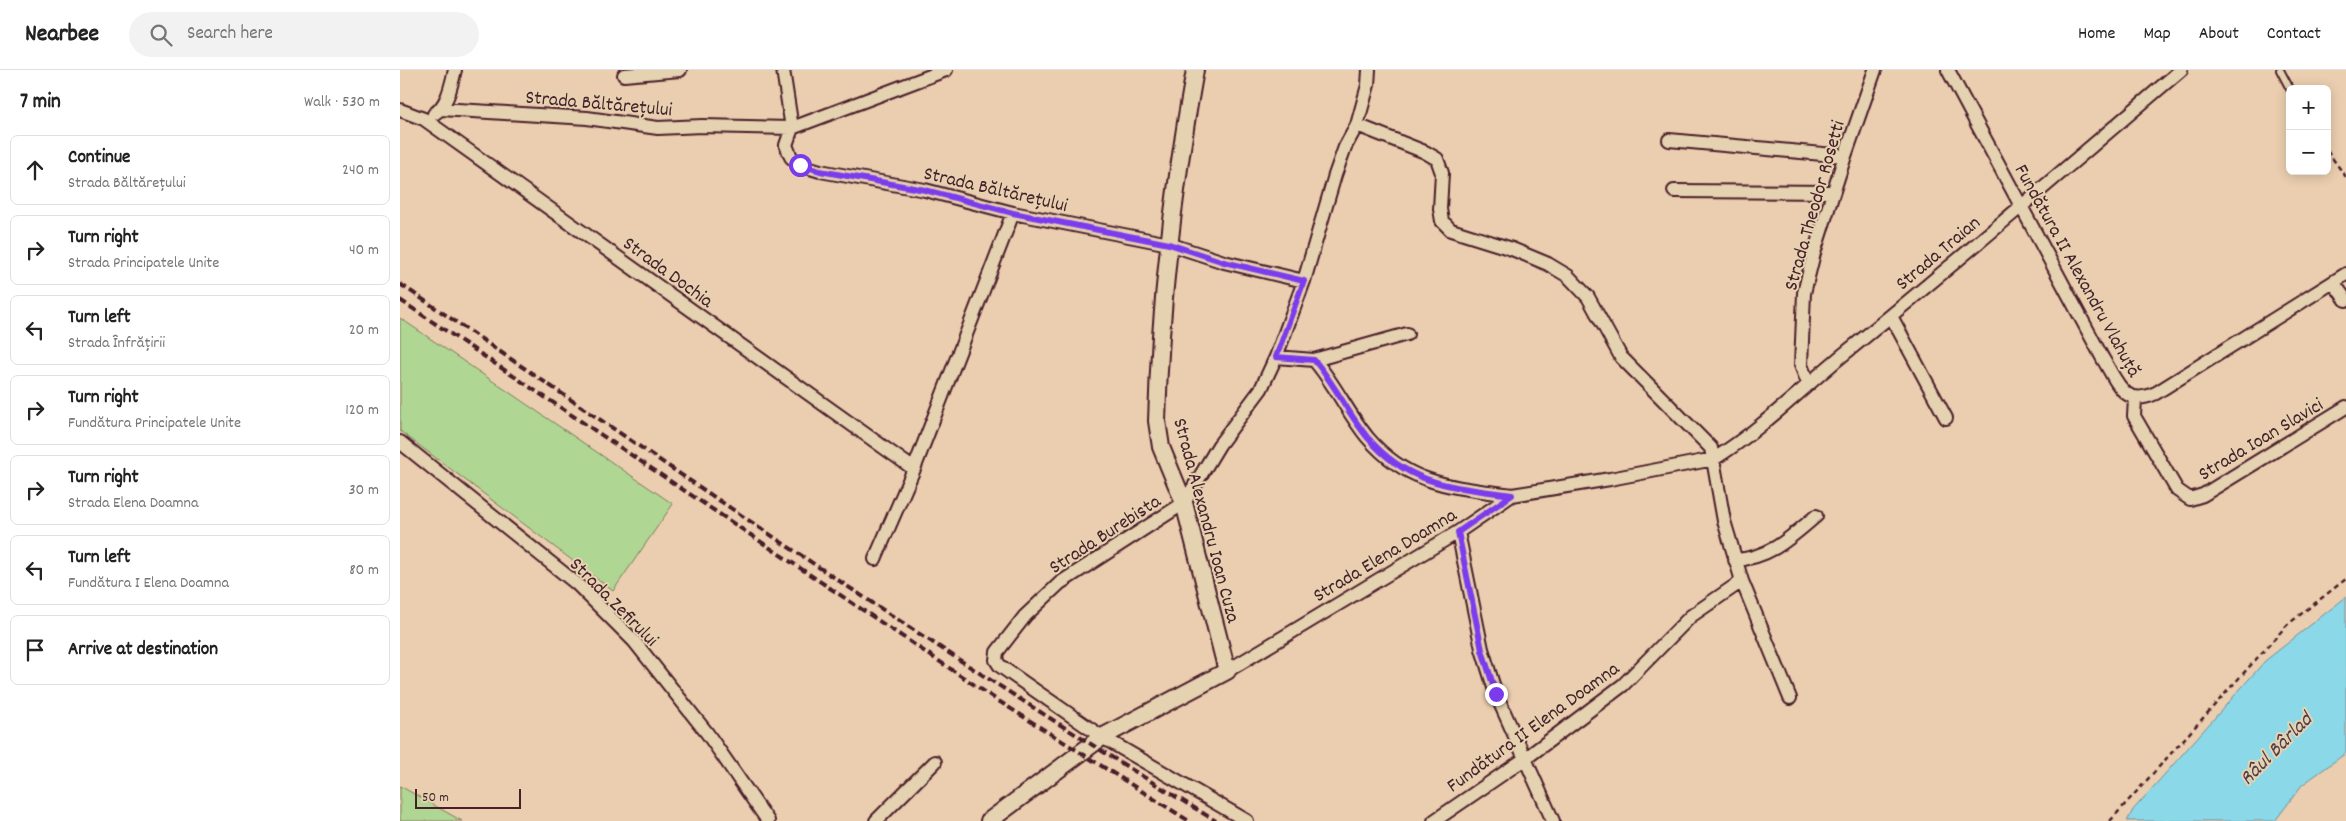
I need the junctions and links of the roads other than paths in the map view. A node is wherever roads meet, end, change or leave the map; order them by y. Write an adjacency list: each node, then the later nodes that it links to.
1 (455, 70): 14 (street)
2 (680, 70): 11 (street)
3 (783, 70): 17 (street)
4 (946, 70): 17 (street)
5 (1195, 70): 24 (street, Strada Alexandru Ioan Cuza)
6 (1369, 70): 16 (street)
7 (1875, 70): 19 (street, Strada Theodor Rosetti)
8 (1948, 70): 22 (street, Fundătura II Alexandru Vlahuță)
9 (2181, 70): 22 (street, Strada Traian)
10 (2280, 70): 12 (lane)
11 (624, 75)
12 (2288, 85)
13 (400, 110): 15 (street, Strada Dochia)
14 (441, 110): 15 (street); 17 (street, Strada Băltărețului)
15 (424, 119): 39 (street, Strada Dochia)
16 (1357, 125): 26 (street); 38 (street)
17 (792, 128): 23 (street, Strada Băltărețului)
18 (1669, 140): 19 (street)
19 (1845, 156): 21 (street, Strada Theodor Rosetti)
20 (1674, 191): 21 (street)
21 (1833, 192): 33 (street, Strada Theodor Rosetti)
22 (2020, 206): 29 (street, Strada Traian); 34 (street, Fundătura II Alexandru Vlahuță)
23 (1013, 213): 24 (street, Strada Băltărețului); 39 (street)
24 (1169, 244): 26 (street, Strada Băltărețului); 41 (street, Strada Alexandru Ioan Cuza)
25 (2346, 274): 27 (street, Fundătura II Alexandru Vlahuță)
26 (1304, 281): 31 (street)
27 (2333, 282): 28 (street); 34 (street, Fundătura II Alexandru Vlahuță)
28 (2346, 300)
29 (1891, 316): 33 (street, Strada Traian); 36 (street)
30 (1407, 334): 32 (street)
31 (1276, 357): 32 (street); 41 (street)
32 (1314, 360): 40 (street)
33 (1808, 383): 38 (street, Strada Traian)
34 (2135, 399): 35 (street, Strada Ioan Slavici)
35 (2346, 407)
36 (1946, 418)
37 (400, 442): 52 (street, Strada Zefirului)
38 (1714, 458): 40 (street, Strada Elena Doamna); 45 (street)
39 (914, 469): 44 (street)
40 (1512, 495): 43 (street, Strada Elena Doamna)
41 (1184, 503): 47 (street, Strada Alexandru Ioan Cuza); 49 (street, Strada Burebista)
42 (1816, 516): 45 (street)
43 (1458, 532): 47 (street, Strada Elena Doamna); 50 (street)
44 (875, 558)
45 (1735, 560): 46 (street)
46 (1742, 581): 48 (street); 50 (street, Fundătura II Elena Doamna)
47 (1227, 670): 49 (street)
48 (1790, 698)
49 (1102, 737): 54 (street); 55 (street)
50 (1526, 758): 56 (street, Fundătura II Elena Doamna); 57 (street)
51 (935, 762): 53 (street)
52 (768, 821)
53 (876, 821)
54 (989, 821)
55 (1248, 821)
56 (1434, 821)
57 (1553, 821)

